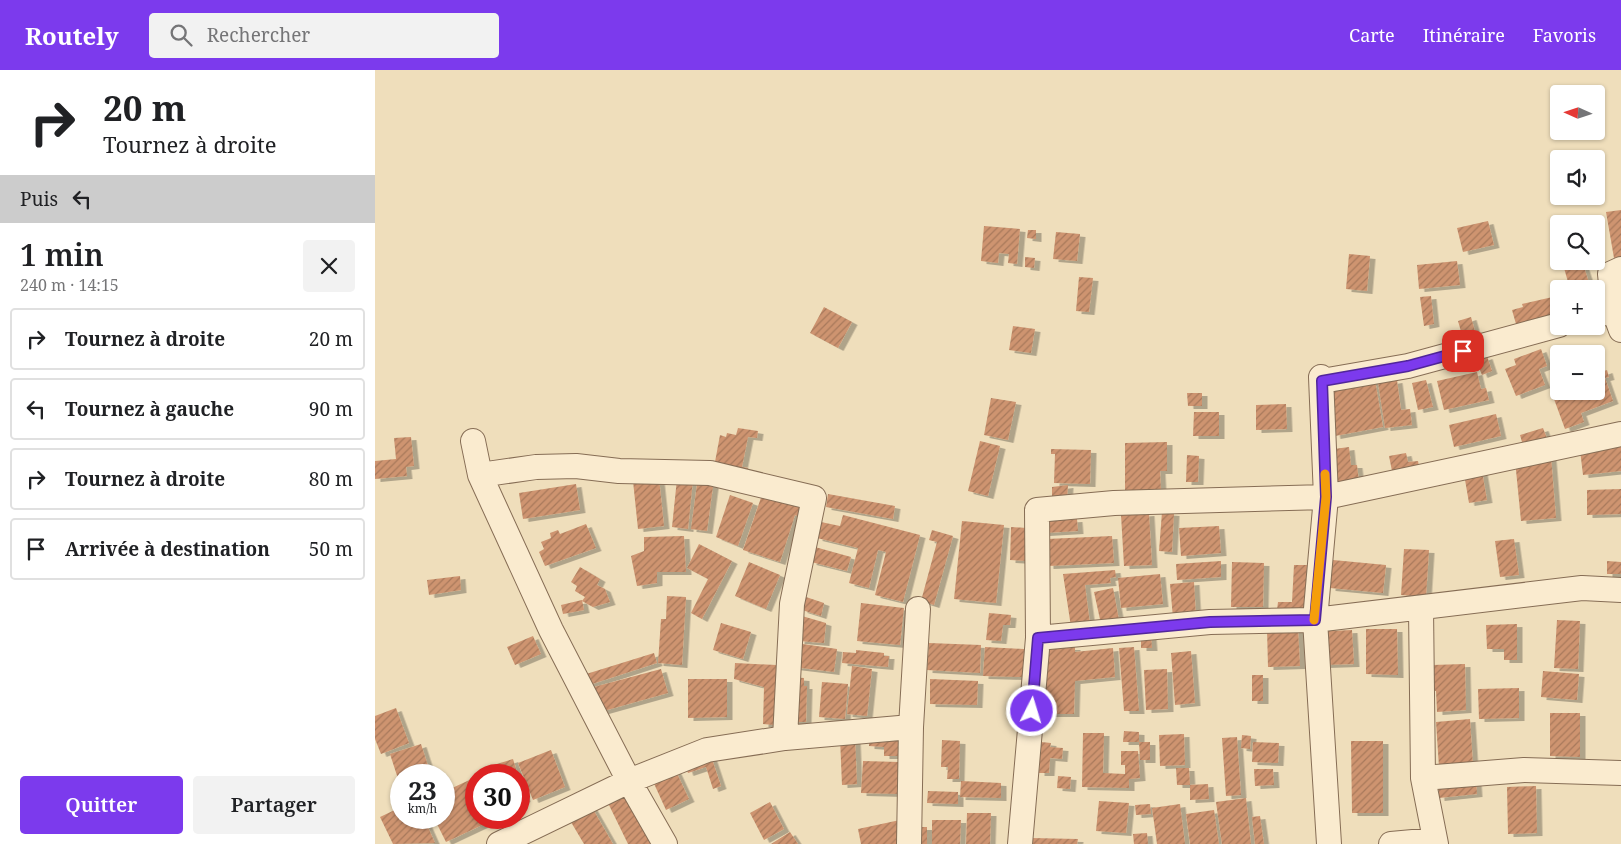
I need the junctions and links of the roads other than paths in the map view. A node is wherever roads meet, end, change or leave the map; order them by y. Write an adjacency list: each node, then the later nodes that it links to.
1 (1621, 269): 2 (street)
2 (1610, 319)
3 (1550, 327): 7 (street)
4 (1621, 434): 7 (street)
5 (473, 441): 6 (street)
6 (480, 475): 14 (street); 17 (street)
7 (1326, 497): 11 (street); 12 (street)
8 (1621, 590): 9 (street)
9 (1421, 608): 11 (street); 16 (street)
10 (918, 609): 13 (street)
11 (1315, 620): 12 (street); 23 (street)
12 (1038, 638): 22 (street)
13 (911, 727): 14 (street); 21 (street)
14 (785, 738): 17 (street)
15 (1621, 773): 16 (street)
16 (1423, 778): 18 (street)
17 (629, 781): 19 (street); 20 (street)
18 (1436, 842): 24 (street)
19 (499, 844)
20 (665, 844)
21 (909, 844)
22 (1020, 844)
23 (1329, 844)
24 (1391, 844)

